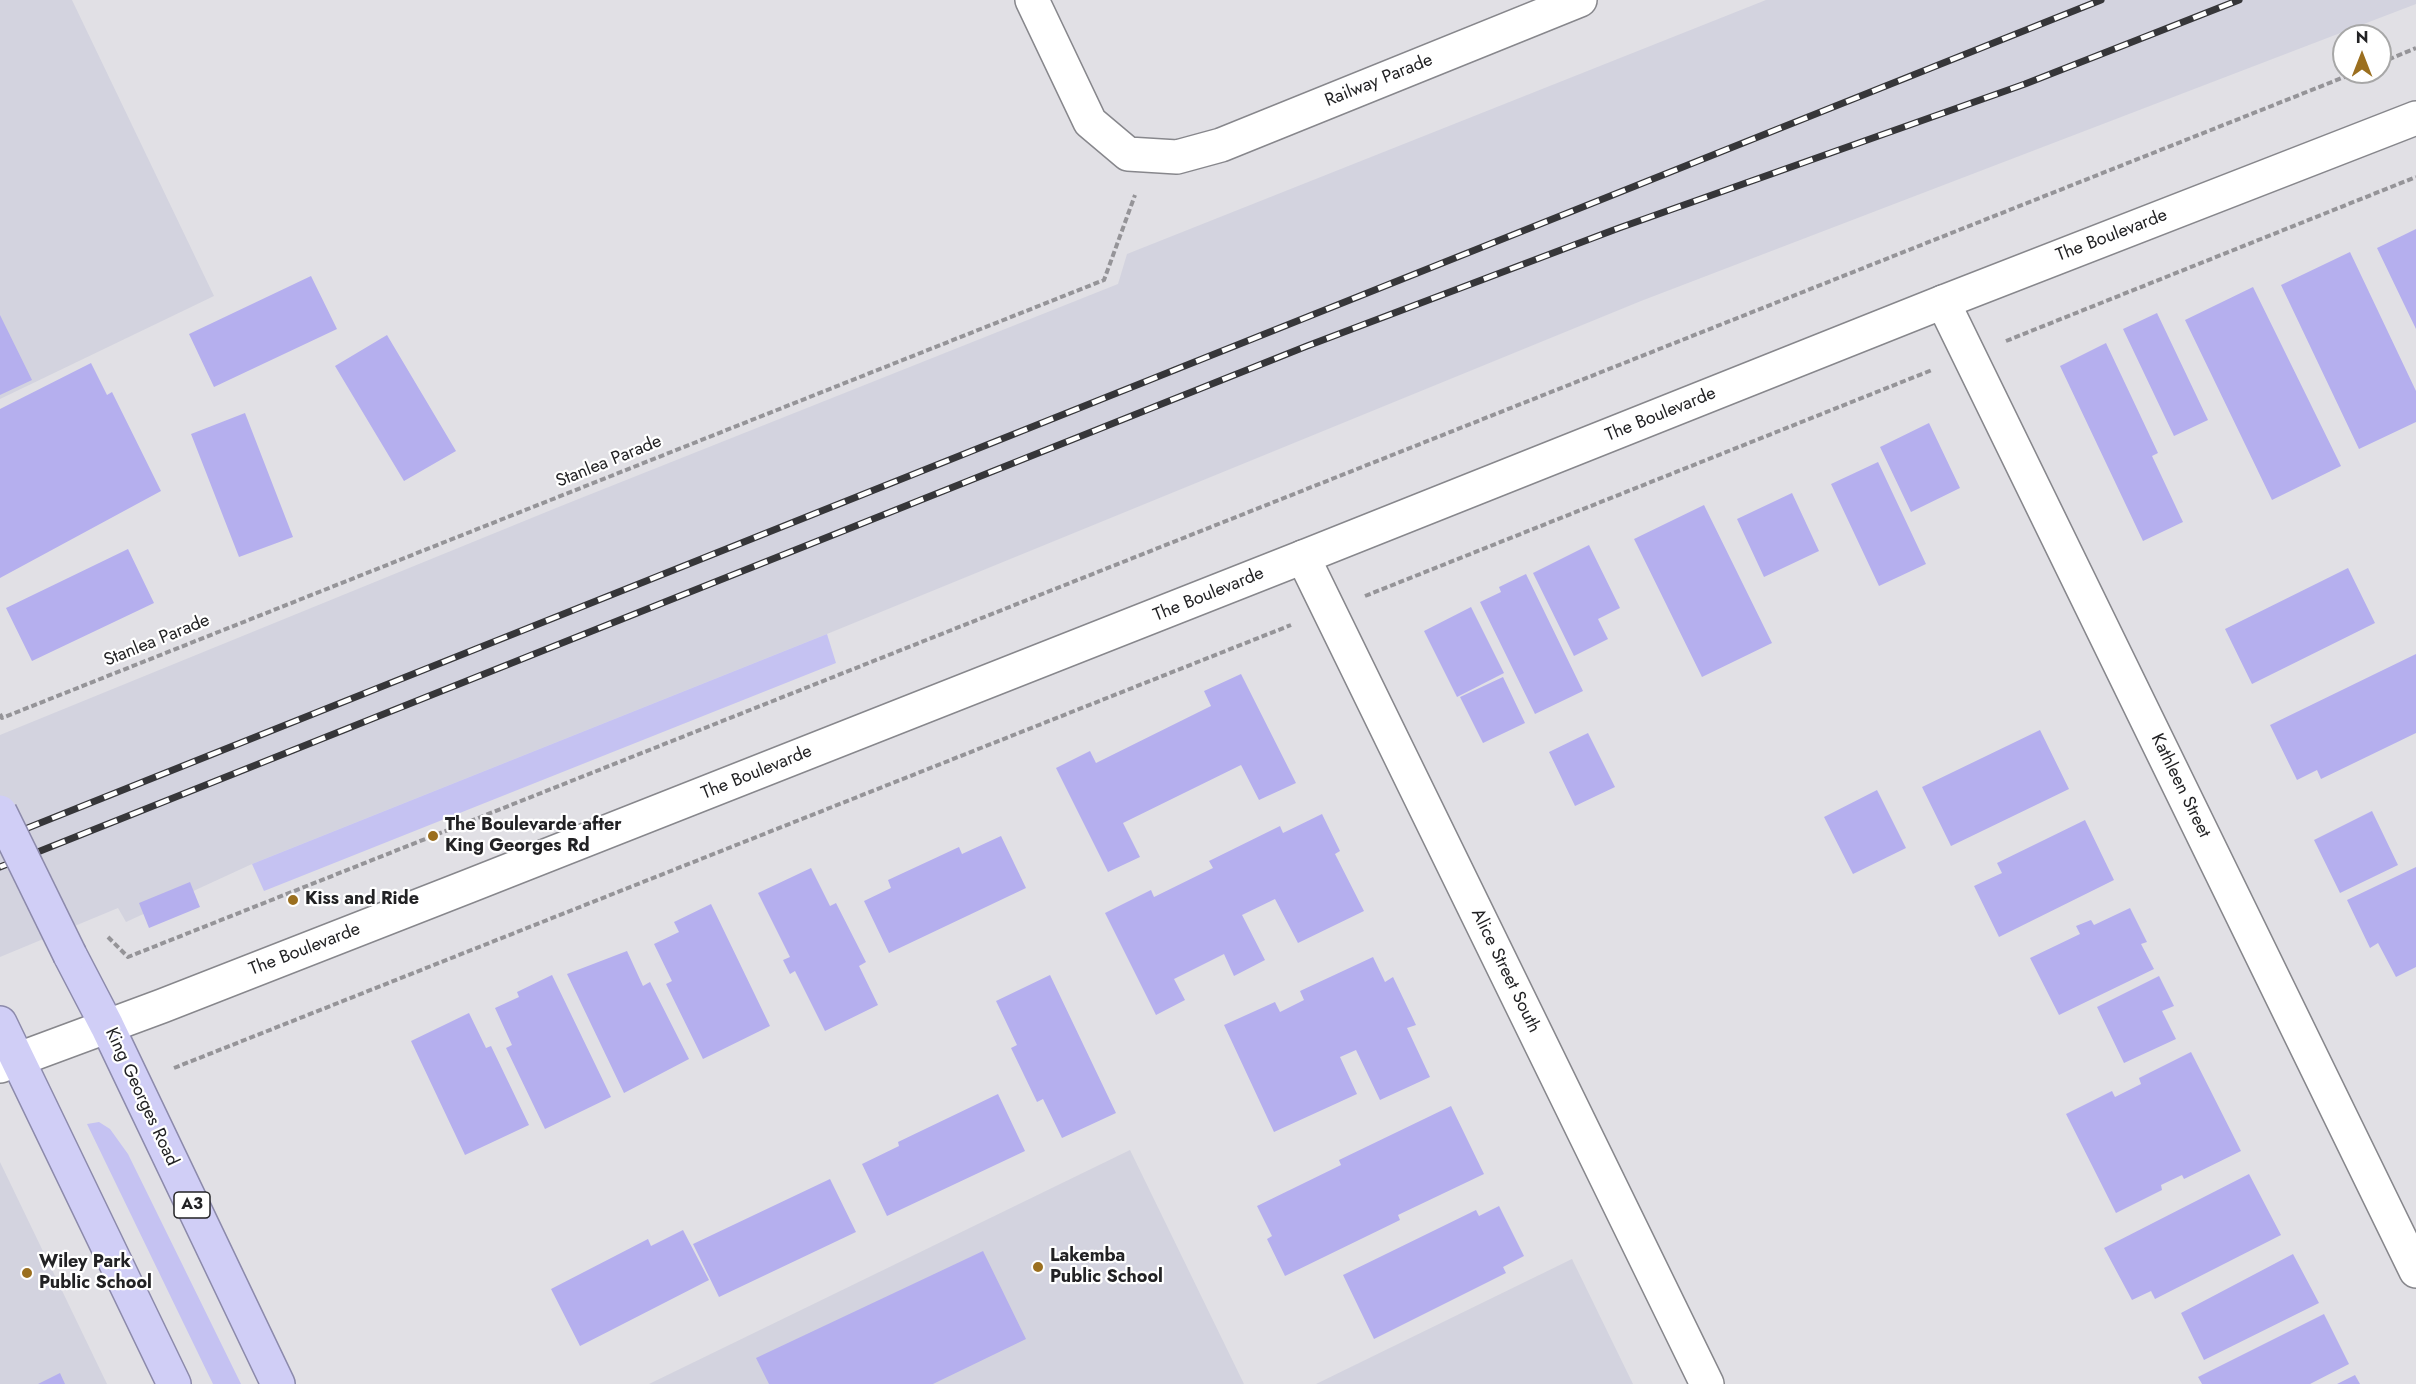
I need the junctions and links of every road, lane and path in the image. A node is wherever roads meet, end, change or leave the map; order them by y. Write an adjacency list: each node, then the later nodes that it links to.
1 (1032, 0): 7 (street)
2 (1580, 0): 7 (street, Railway Parade)
3 (2416, 48): 4 (path)
4 (2392, 58)
5 (2332, 82): 12 (path)
6 (2416, 118): 8 (street, The Boulevarde)
7 (1163, 157): 10 (path, Stanlea Parade)
8 (1943, 302): 9 (street, The Boulevarde); 16 (street, Kathleen Street)
9 (1303, 557): 14 (street, The Boulevarde); 19 (street, Alice Street South)
10 (1, 716)
11 (0, 812): 14 (highway, King Georges Road / A3, bridge)
12 (108, 937)
13 (0, 1023): 15 (highway)
14 (108, 1026): 15 (street, The Boulevarde); 18 (highway, King Georges Road / A3)
15 (9, 1063): 17 (highway)
16 (2416, 1271)
17 (174, 1384)
18 (278, 1384)
19 (1707, 1384)

